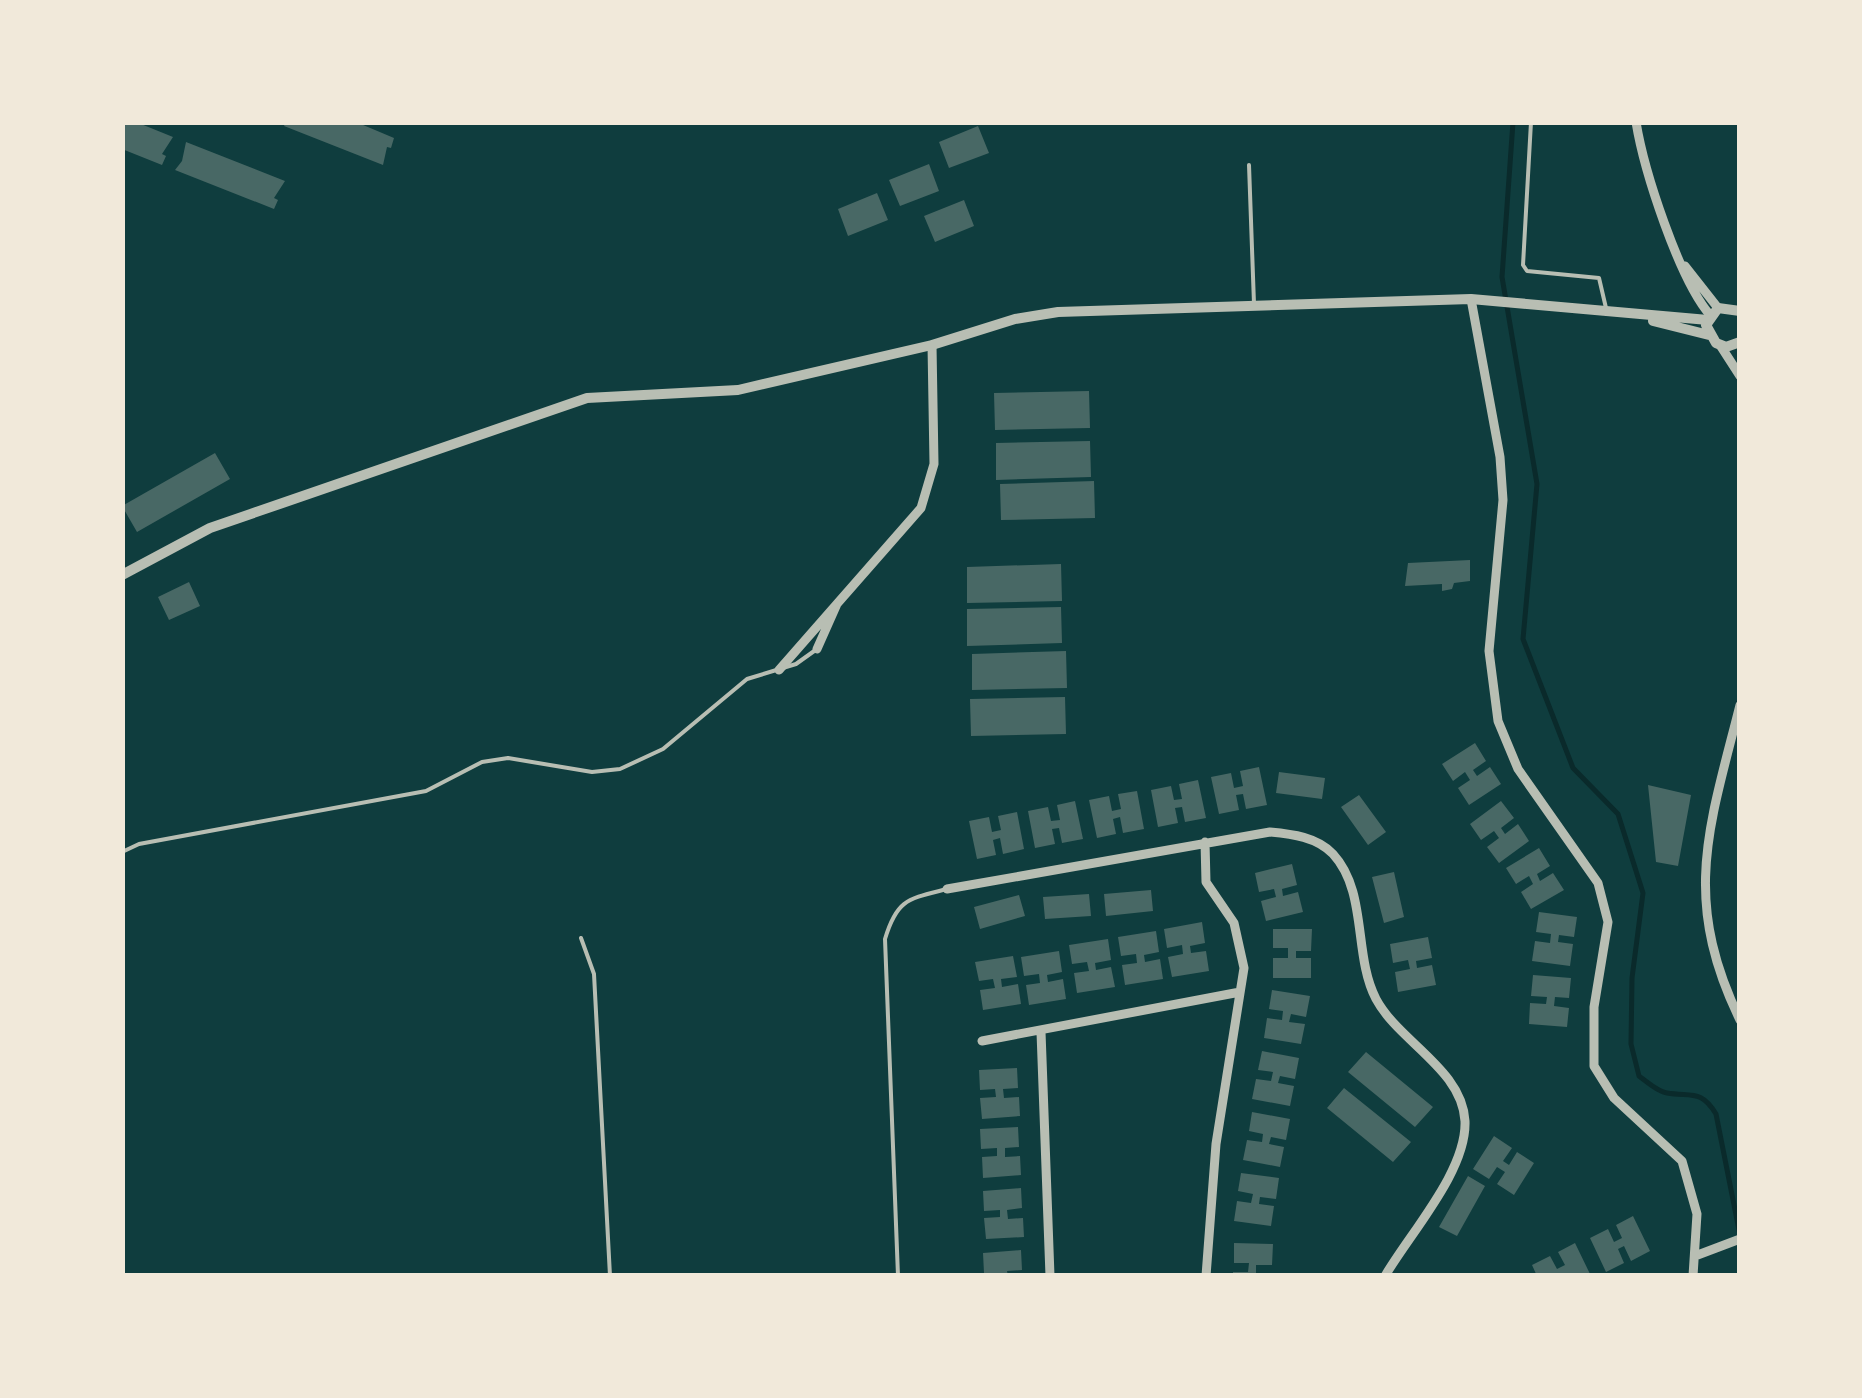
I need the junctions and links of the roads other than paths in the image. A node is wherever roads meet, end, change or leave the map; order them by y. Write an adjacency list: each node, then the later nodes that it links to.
1 (1531, 122): 7 (lane)
2 (1636, 122): 8 (street)
3 (1248, 165): 5 (lane)
4 (1471, 299): 5 (street); 7 (street); 29 (street)
5 (1254, 304): 12 (street)
6 (1740, 311): 8 (street)
7 (1607, 313): 9 (street)
8 (1712, 315): 9 (street); 10 (street)
9 (1637, 316): 10 (street)
10 (1709, 336): 13 (street)
11 (1738, 343): 13 (street); 14 (street)
12 (932, 345): 15 (street); 16 (street)
13 (1720, 346): 14 (street)
14 (1739, 374)
15 (122, 575)
16 (842, 593): 17 (street); 18 (street)
17 (817, 649): 18 (lane)
18 (779, 670): 21 (lane)
19 (1740, 705): 25 (street)
20 (1205, 842): 22 (street); 24 (street); 34 (street)
21 (122, 852)
22 (947, 889): 31 (lane)
23 (581, 938): 30 (lane)
24 (1240, 992): 26 (street); 33 (street)
25 (1740, 1020)
26 (1041, 1032): 27 (street); 32 (street)
27 (982, 1041)
28 (1740, 1240): 29 (street)
29 (1695, 1256): 35 (street)
30 (610, 1276)
31 (898, 1276)
32 (1050, 1276)
33 (1206, 1276)
34 (1385, 1276)
35 (1692, 1276)

